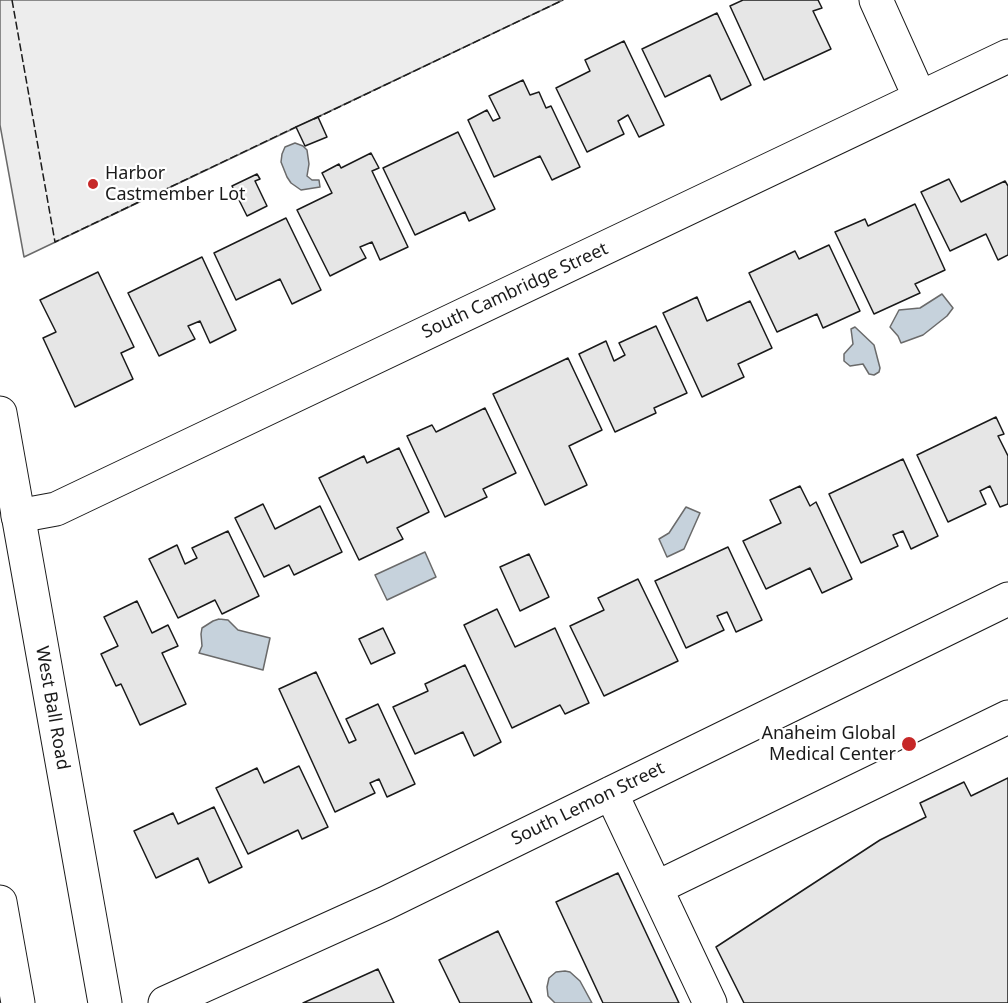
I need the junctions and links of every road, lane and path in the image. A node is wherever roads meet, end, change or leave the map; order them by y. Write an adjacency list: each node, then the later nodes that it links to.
1 (876, 0): 3 (street)
2 (1008, 56): 3 (street, South Cambridge Street)
3 (920, 98): 5 (street, South Cambridge Street)
4 (0, 413): 5 (street, West Ball Road)
5 (18, 516): 12 (street, West Ball Road)
6 (1008, 599): 8 (street, South Lemon Street)
7 (1008, 717): 9 (street)
8 (611, 793): 9 (street); 13 (street, South Lemon Street)
9 (656, 888): 14 (street)
10 (0, 902): 11 (street)
11 (18, 1003)
12 (105, 1003)
13 (165, 1003)
14 (710, 1003)

